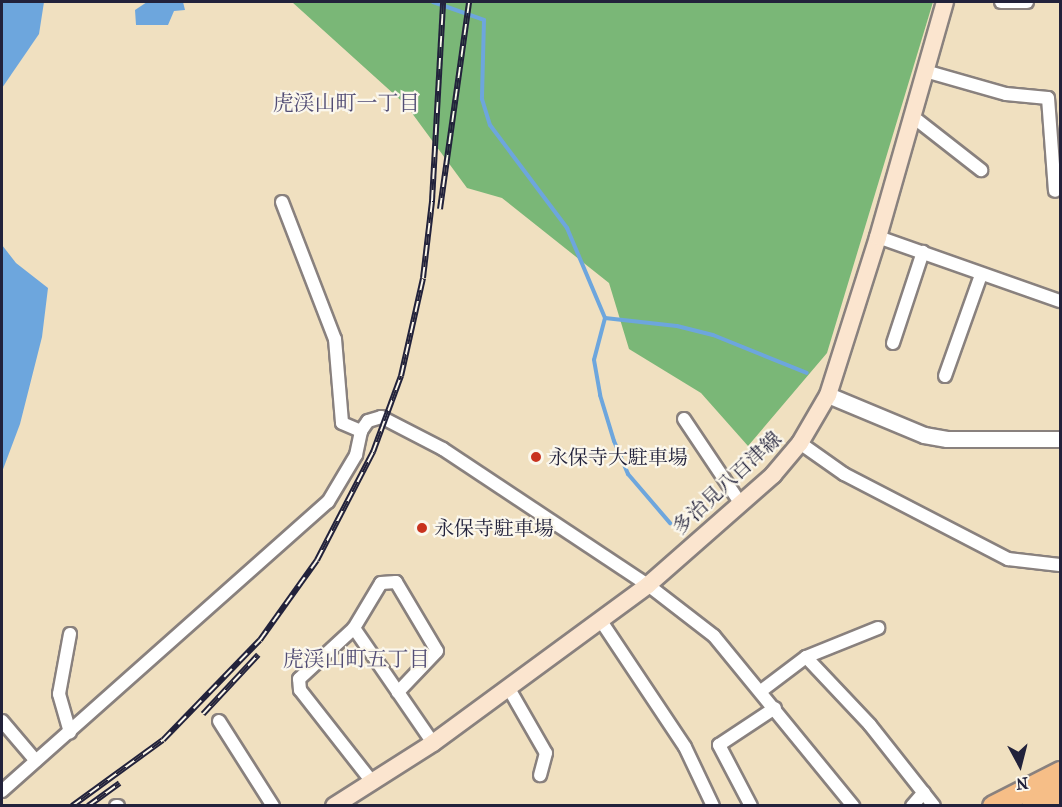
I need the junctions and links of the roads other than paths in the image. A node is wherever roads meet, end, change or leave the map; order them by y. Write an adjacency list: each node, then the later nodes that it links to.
1 (945, 2): 4 (main road, 多治見八百津線)
2 (1001, 2): 3 (street)
3 (1027, 2)
4 (925, 71): 5 (main road, 多治見八百津線); 7 (street)
5 (912, 116): 6 (street); 9 (main road, 多治見八百津線)
6 (981, 170)
7 (1055, 191)
8 (282, 202): 17 (street)
9 (878, 237): 10 (street); 15 (main road, 多治見八百津線)
10 (923, 252): 11 (street); 13 (street)
11 (981, 274): 12 (street); 14 (street)
12 (1060, 301)
13 (893, 343)
14 (945, 376)
15 (828, 395): 18 (street); 19 (main road, 多治見八百津線)
16 (684, 419): 20 (street)
17 (361, 431): 22 (street); 34 (street)
18 (1060, 439)
19 (800, 444): 20 (main road, 多治見八百津線); 21 (street)
20 (741, 504): 22 (main road, 多治見八百津線)
21 (1060, 565)
22 (648, 585): 23 (main road, 多治見八百津線); 29 (street)
23 (601, 621): 28 (main road, 多治見八百津線); 45 (street)
24 (878, 627): 27 (street)
25 (354, 628): 30 (street); 30 (street); 39 (street)
26 (70, 634): 34 (street)
27 (806, 657): 29 (street); 41 (street)
28 (508, 687): 35 (main road, 多治見八百津線); 38 (street)
29 (761, 691): 31 (street)
30 (398, 692): 35 (street)
31 (775, 708): 46 (street); 47 (street)
32 (2, 721): 36 (street)
33 (219, 721): 43 (street)
34 (70, 732): 36 (street)
35 (433, 743): 39 (main road, 多治見八百津線)
36 (36, 761): 40 (street)
37 (1060, 772): 50 (highway)
38 (540, 775)
39 (372, 783): 44 (main road, 多治見八百津線)
40 (2, 791)
41 (924, 792): 48 (street); 49 (street)
42 (1060, 792): 51 (highway)
43 (273, 806)
44 (334, 806)
45 (712, 806)
46 (751, 806)
47 (853, 806)
48 (912, 806)
49 (934, 806)
50 (993, 806)
51 (1032, 806)

